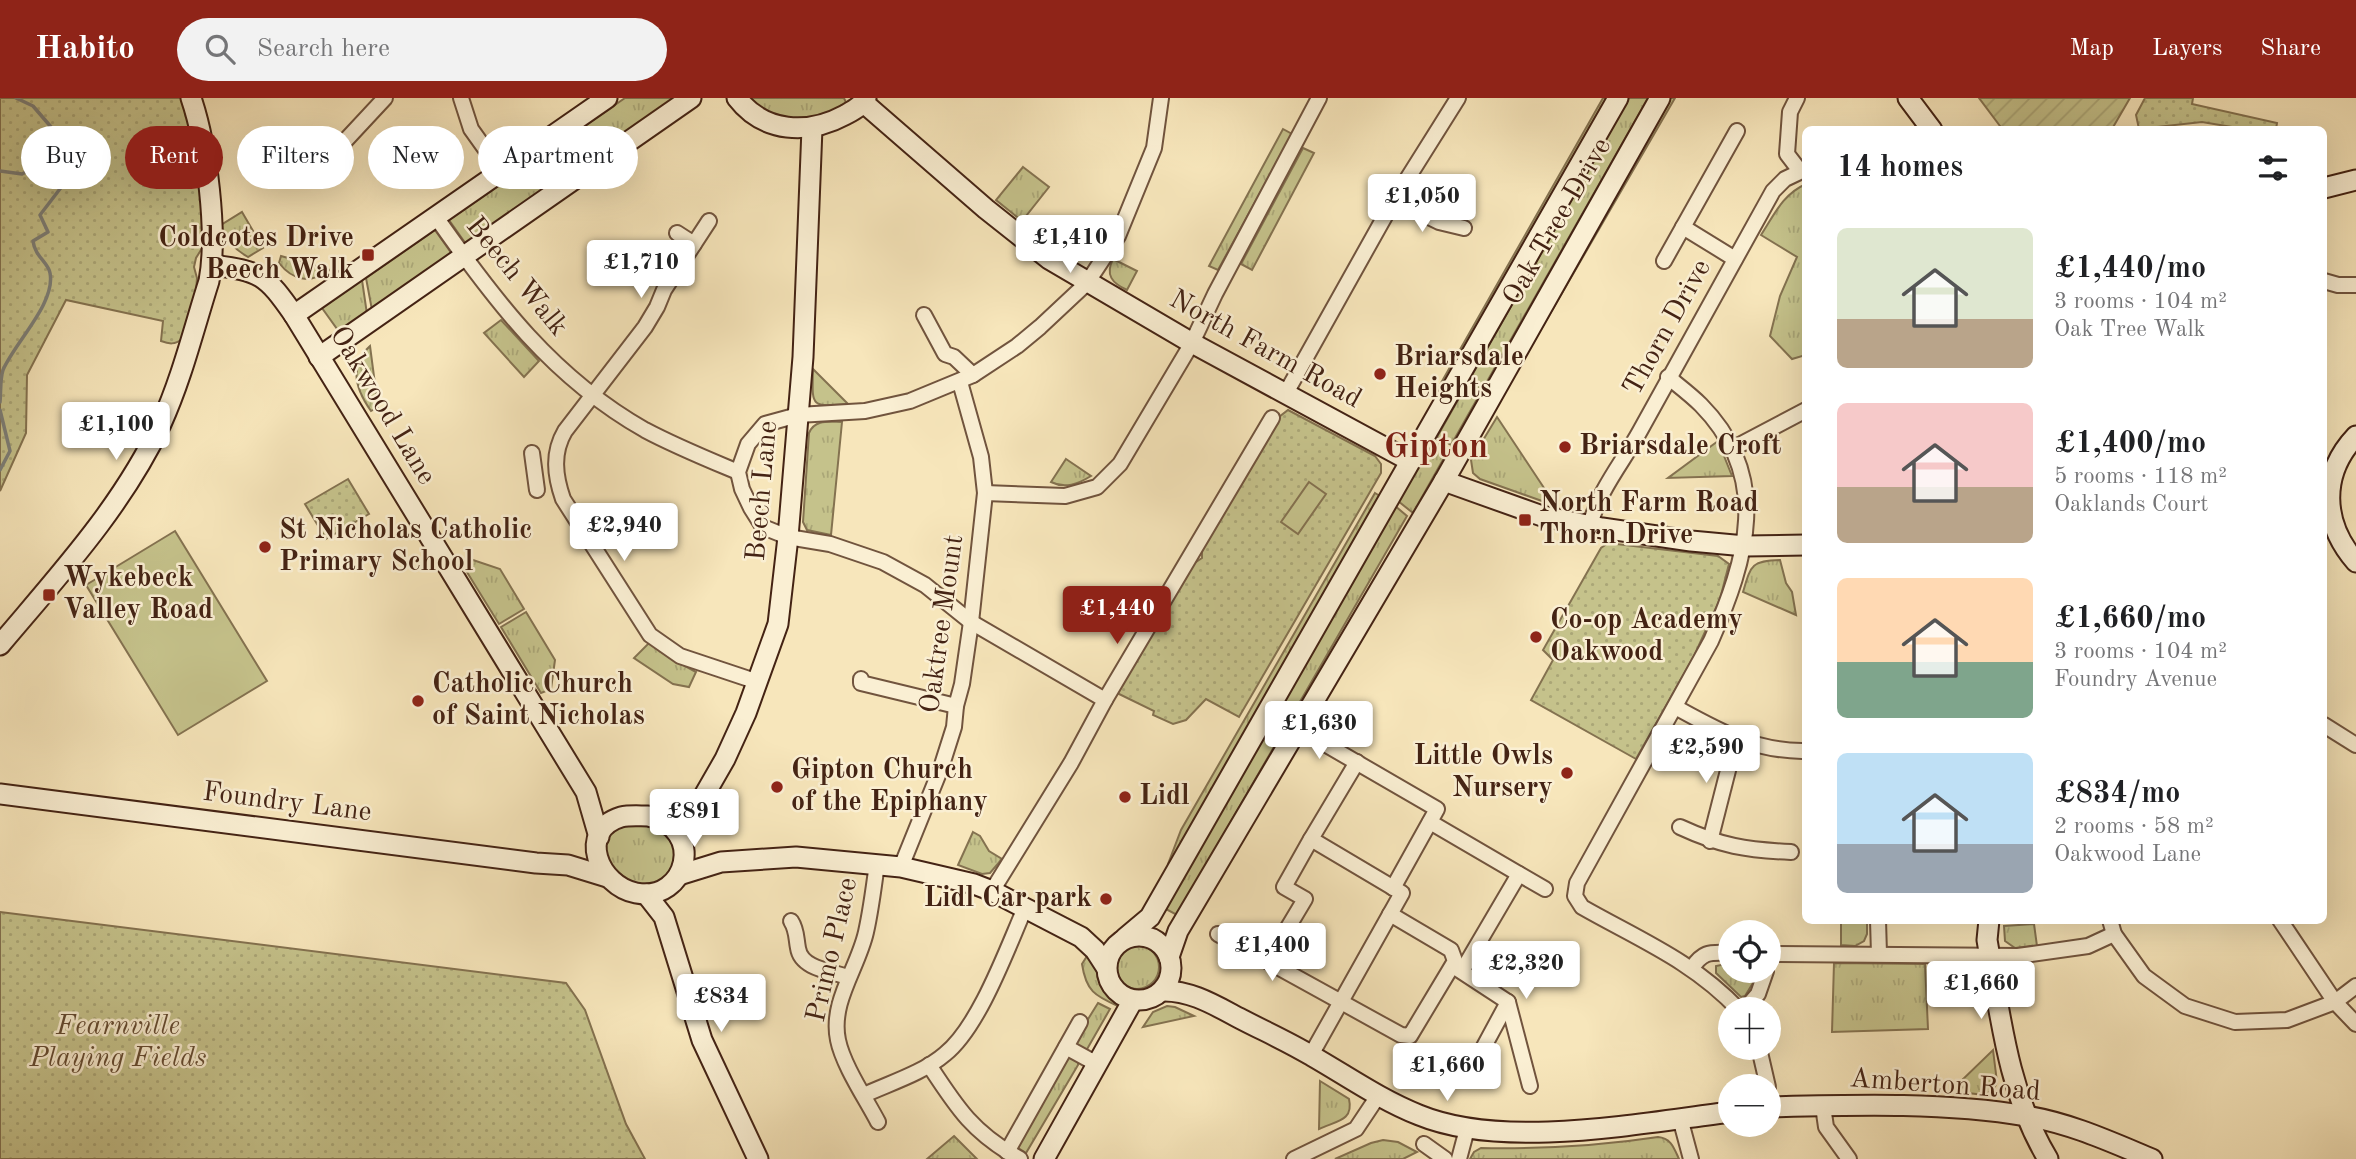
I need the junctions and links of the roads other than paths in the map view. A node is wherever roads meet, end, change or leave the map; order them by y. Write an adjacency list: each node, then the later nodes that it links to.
1 (191, 98): 36 (street)
2 (385, 98): 18 (street)
3 (461, 98): 20 (street)
4 (691, 98): 33 (street)
5 (737, 98): 17 (street)
6 (1161, 98): 38 (street)
7 (1320, 98): 42 (street)
8 (1458, 98): 26 (street)
9 (1618, 98): 54 (street, Oak Tree Drive)
10 (1660, 98): 58 (street, Oak Tree Drive)
11 (1797, 98): 21 (street)
12 (1908, 98): 16 (street)
13 (602, 99): 15 (street)
14 (865, 100): 17 (street); 38 (street, North Farm Road)
15 (565, 126)
16 (1929, 126)
17 (812, 128): 49 (street, Beech Lane)
18 (354, 131)
19 (1737, 131): 29 (street)
20 (478, 141)
21 (1802, 169)
22 (1802, 170): 34 (street, Thorn Drive)
23 (2356, 180): 24 (street)
24 (2327, 187)
25 (478, 188): 27 (street)
26 (1394, 200): 30 (street); 46 (street)
27 (436, 217): 33 (street, Beech Walk); 40 (street)
28 (709, 221): 32 (street)
29 (1683, 227): 34 (street); 35 (street)
30 (1464, 228)
31 (677, 233): 32 (street)
32 (694, 244): 47 (street)
33 (464, 257): 43 (street); 47 (street, Beech Walk)
34 (1735, 258): 44 (street, Thorn Drive)
35 (1664, 261)
36 (212, 265): 40 (street, Oakwood Lane); 68 (street)
37 (2327, 282): 39 (street)
38 (1087, 283): 42 (street, North Farm Road); 45 (street)
39 (2356, 285)
40 (294, 315): 43 (street, Oakwood Lane)
41 (925, 315): 45 (street)
42 (1192, 343): 46 (street, North Farm Road); 60 (street)
43 (319, 357): 80 (street, Oakwood Lane)
44 (1668, 377): 52 (street); 62 (street, Thorn Drive)
45 (967, 378): 49 (street); 60 (street, Oaktree Mount)
46 (1286, 393): 54 (street, North Farm Road)
47 (593, 394): 55 (street); 56 (street, Beech Walk)
48 (1802, 412): 52 (street)
49 (798, 415): 56 (street); 63 (street, Beech Lane)
50 (1272, 418): 71 (street)
51 (2356, 436): 61 (street)
52 (1732, 449): 65 (street)
53 (531, 453): 57 (street)
54 (1410, 461): 111 (street, Oak Tree Drive)
55 (556, 471): 57 (street); 70 (street)
56 (738, 472): 63 (street)
57 (534, 473): 59 (street)
58 (1444, 481): 62 (street); 75 (street, Oak Tree Drive)
59 (537, 490)
60 (985, 493): 67 (street, Oaktree Mount)
61 (2327, 515): 66 (street)
62 (1590, 526): 65 (street)
63 (788, 537): 67 (street); 70 (street, Beech Lane)
64 (1802, 545): 65 (street)
65 (1745, 546): 73 (street)
66 (2356, 562)
67 (971, 622): 71 (street); 72 (street, Oaktree Mount)
68 (0, 645)
69 (861, 678): 72 (street)
70 (758, 682): 88 (street, Beech Lane)
71 (1105, 700): 99 (street)
72 (956, 706): 93 (street, Oaktree Mount)
73 (1675, 707): 76 (street); 120 (street)
74 (2327, 726): 77 (street)
75 (1299, 729): 79 (street); 117 (street, Oak Tree Drive)
76 (1736, 739): 78 (street); 86 (street)
77 (2356, 745)
78 (1802, 751)
79 (1357, 762): 83 (street); 85 (street)
80 (586, 792): 82 (street, Oakwood Lane); 87 (street, Oakwood Lane)
81 (0, 794): 92 (street, Foundry Lane)
82 (623, 817): 87 (street); 88 (street)
83 (1430, 822): 94 (street); 98 (street)
84 (1680, 827): 86 (street)
85 (1311, 839): 98 (street); 116 (street)
86 (1710, 841): 89 (street)
87 (598, 842): 92 (street); 95 (street)
88 (682, 843): 90 (street); 96 (street)
89 (1791, 852)
90 (722, 862): 91 (street); 96 (street)
91 (877, 863): 93 (street); 121 (street, Primo Place)
92 (568, 865): 95 (street, Foundry Lane)
93 (901, 867): 99 (street)
94 (1519, 874): 97 (street); 119 (street)
95 (607, 877): 100 (street)
96 (675, 880): 100 (street); 103 (street)
97 (1545, 889)
98 (1398, 890): 102 (street)
99 (992, 891): 101 (street)
100 (646, 894): 103 (street)
101 (1025, 908): 110 (street); 134 (street)
102 (1391, 914): 119 (street); 127 (street)
103 (664, 917): 149 (street)
104 (792, 921): 121 (street)
105 (1878, 924): 114 (street)
106 (1989, 924): 115 (street)
107 (2283, 924): 129 (street)
108 (2112, 927): 115 (street); 129 (street)
109 (1218, 934): 116 (street)
110 (1081, 937): 111 (street); 118 (street)
111 (1123, 940): 117 (street); 118 (street, Oak Tree Drive)
112 (1718, 953): 120 (street)
113 (1781, 954): 114 (street)
114 (1880, 954): 115 (street)
115 (1990, 956): 143 (street)
116 (1268, 961): 127 (street)
117 (1170, 962): 123 (street, Oak Tree Drive); 124 (street)
118 (1106, 967): 126 (street)
119 (1457, 968): 127 (street); 128 (street)
120 (1692, 968): 125 (street)
121 (848, 977): 138 (street, Primo Place)
122 (2356, 986): 129 (street)
123 (1162, 990): 124 (street); 126 (street)
124 (1187, 993): 133 (street)
125 (1728, 997)
126 (1133, 1000): 135 (street)
127 (1342, 1001): 133 (street)
128 (1508, 1002): 136 (street); 137 (street)
129 (2335, 1002): 131 (street)
130 (1080, 1022): 132 (street)
131 (2356, 1024)
132 (1066, 1047): 135 (street); 148 (street)
133 (1311, 1055): 139 (street)
134 (929, 1065): 138 (street); 148 (street)
135 (1097, 1065): 150 (street)
136 (1474, 1065)
137 (1530, 1086)
138 (864, 1095): 145 (street, Primo Place)
139 (1378, 1096): 146 (street); 151 (street)
140 (1781, 1106): 141 (street, Amberton Road)
141 (1823, 1106): 143 (street, Amberton Road); 155 (street)
142 (1718, 1114): 144 (street)
143 (2026, 1116): 156 (street); 157 (street, Amberton Road)
144 (1680, 1118): 146 (street); 154 (street)
145 (878, 1122)
146 (1467, 1129): 153 (street)
147 (1424, 1144): 152 (street)
148 (1013, 1155)
149 (758, 1159)
150 (1044, 1159)
151 (1294, 1159)
152 (1444, 1159)
153 (1459, 1159)
154 (1691, 1159)
155 (1849, 1159)
156 (2048, 1159)
157 (2152, 1159)

